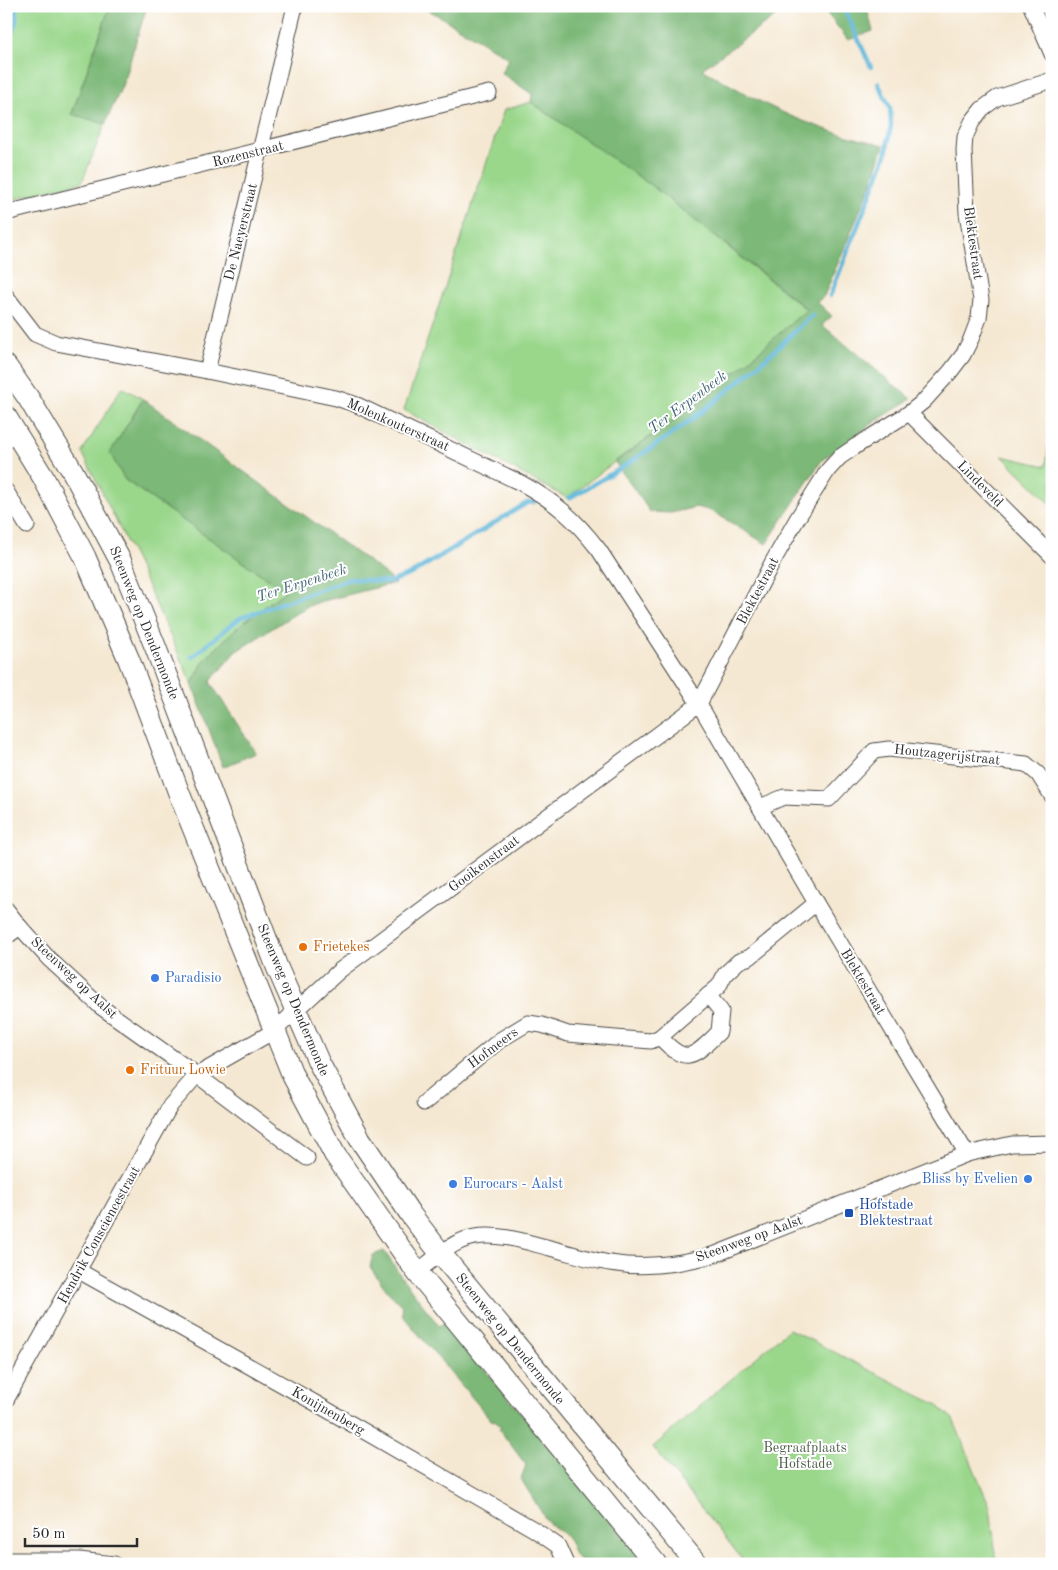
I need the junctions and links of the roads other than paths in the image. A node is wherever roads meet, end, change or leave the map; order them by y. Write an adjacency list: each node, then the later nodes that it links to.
1 (295, 6): 6 (street, De Naeyerstraat)
2 (1030, 6): 3 (street)
3 (1052, 54)
4 (1052, 80): 11 (street, Blektestraat)
5 (489, 94): 6 (street, Rozenstraat)
6 (261, 151): 7 (street, Rozenstraat); 10 (street, De Naeyerstraat)
7 (6, 213)
8 (6, 296): 10 (street, Molenkouterstraat)
9 (6, 366): 24 (main road, Steenweg op Dendermonde)
10 (207, 371): 16 (street, Molenkouterstraat)
11 (909, 413): 15 (street, Lindeveld); 16 (street, Blektestraat)
12 (6, 418): 25 (main road, Steenweg op Dendermonde)
13 (6, 491): 14 (street)
14 (27, 526)
15 (1052, 556)
16 (699, 704): 18 (street, Blektestraat); 24 (street, Gooikenstraat)
17 (1052, 796): 18 (street, Houtzagerijstraat)
18 (760, 808): 19 (street, Blektestraat)
19 (816, 903): 23 (street); 30 (street, Blektestraat)
20 (6, 909): 21 (street, Steenweg op Aalst)
21 (20, 927): 22 (street); 27 (street, Steenweg op Aalst)
22 (6, 937)
23 (708, 995): 26 (street); 26 (street)
24 (296, 1010): 25 (street, Gooikenstraat); 32 (main road, Steenweg op Dendermonde)
25 (274, 1030): 27 (street); 34 (main road, Steenweg op Dendermonde)
26 (660, 1037): 28 (street, Hofmeers)
27 (197, 1075): 31 (street, Steenweg op Aalst); 33 (street, Hendrik Consciencestraat)
28 (424, 1103)
29 (1052, 1143): 30 (street, Steenweg op Aalst)
30 (967, 1154): 32 (street, Steenweg op Aalst)
31 (307, 1158)
32 (440, 1254): 34 (street, Steenweg op Aalst); 40 (main road, Steenweg op Dendermonde)
33 (79, 1271): 35 (street, Hendrik Consciencestraat); 38 (street, Konijnenberg)
34 (417, 1272): 39 (main road, Steenweg op Dendermonde)
35 (6, 1400)
36 (6, 1560): 37 (street)
37 (114, 1564)
38 (566, 1564)
39 (656, 1564)
40 (697, 1564)

